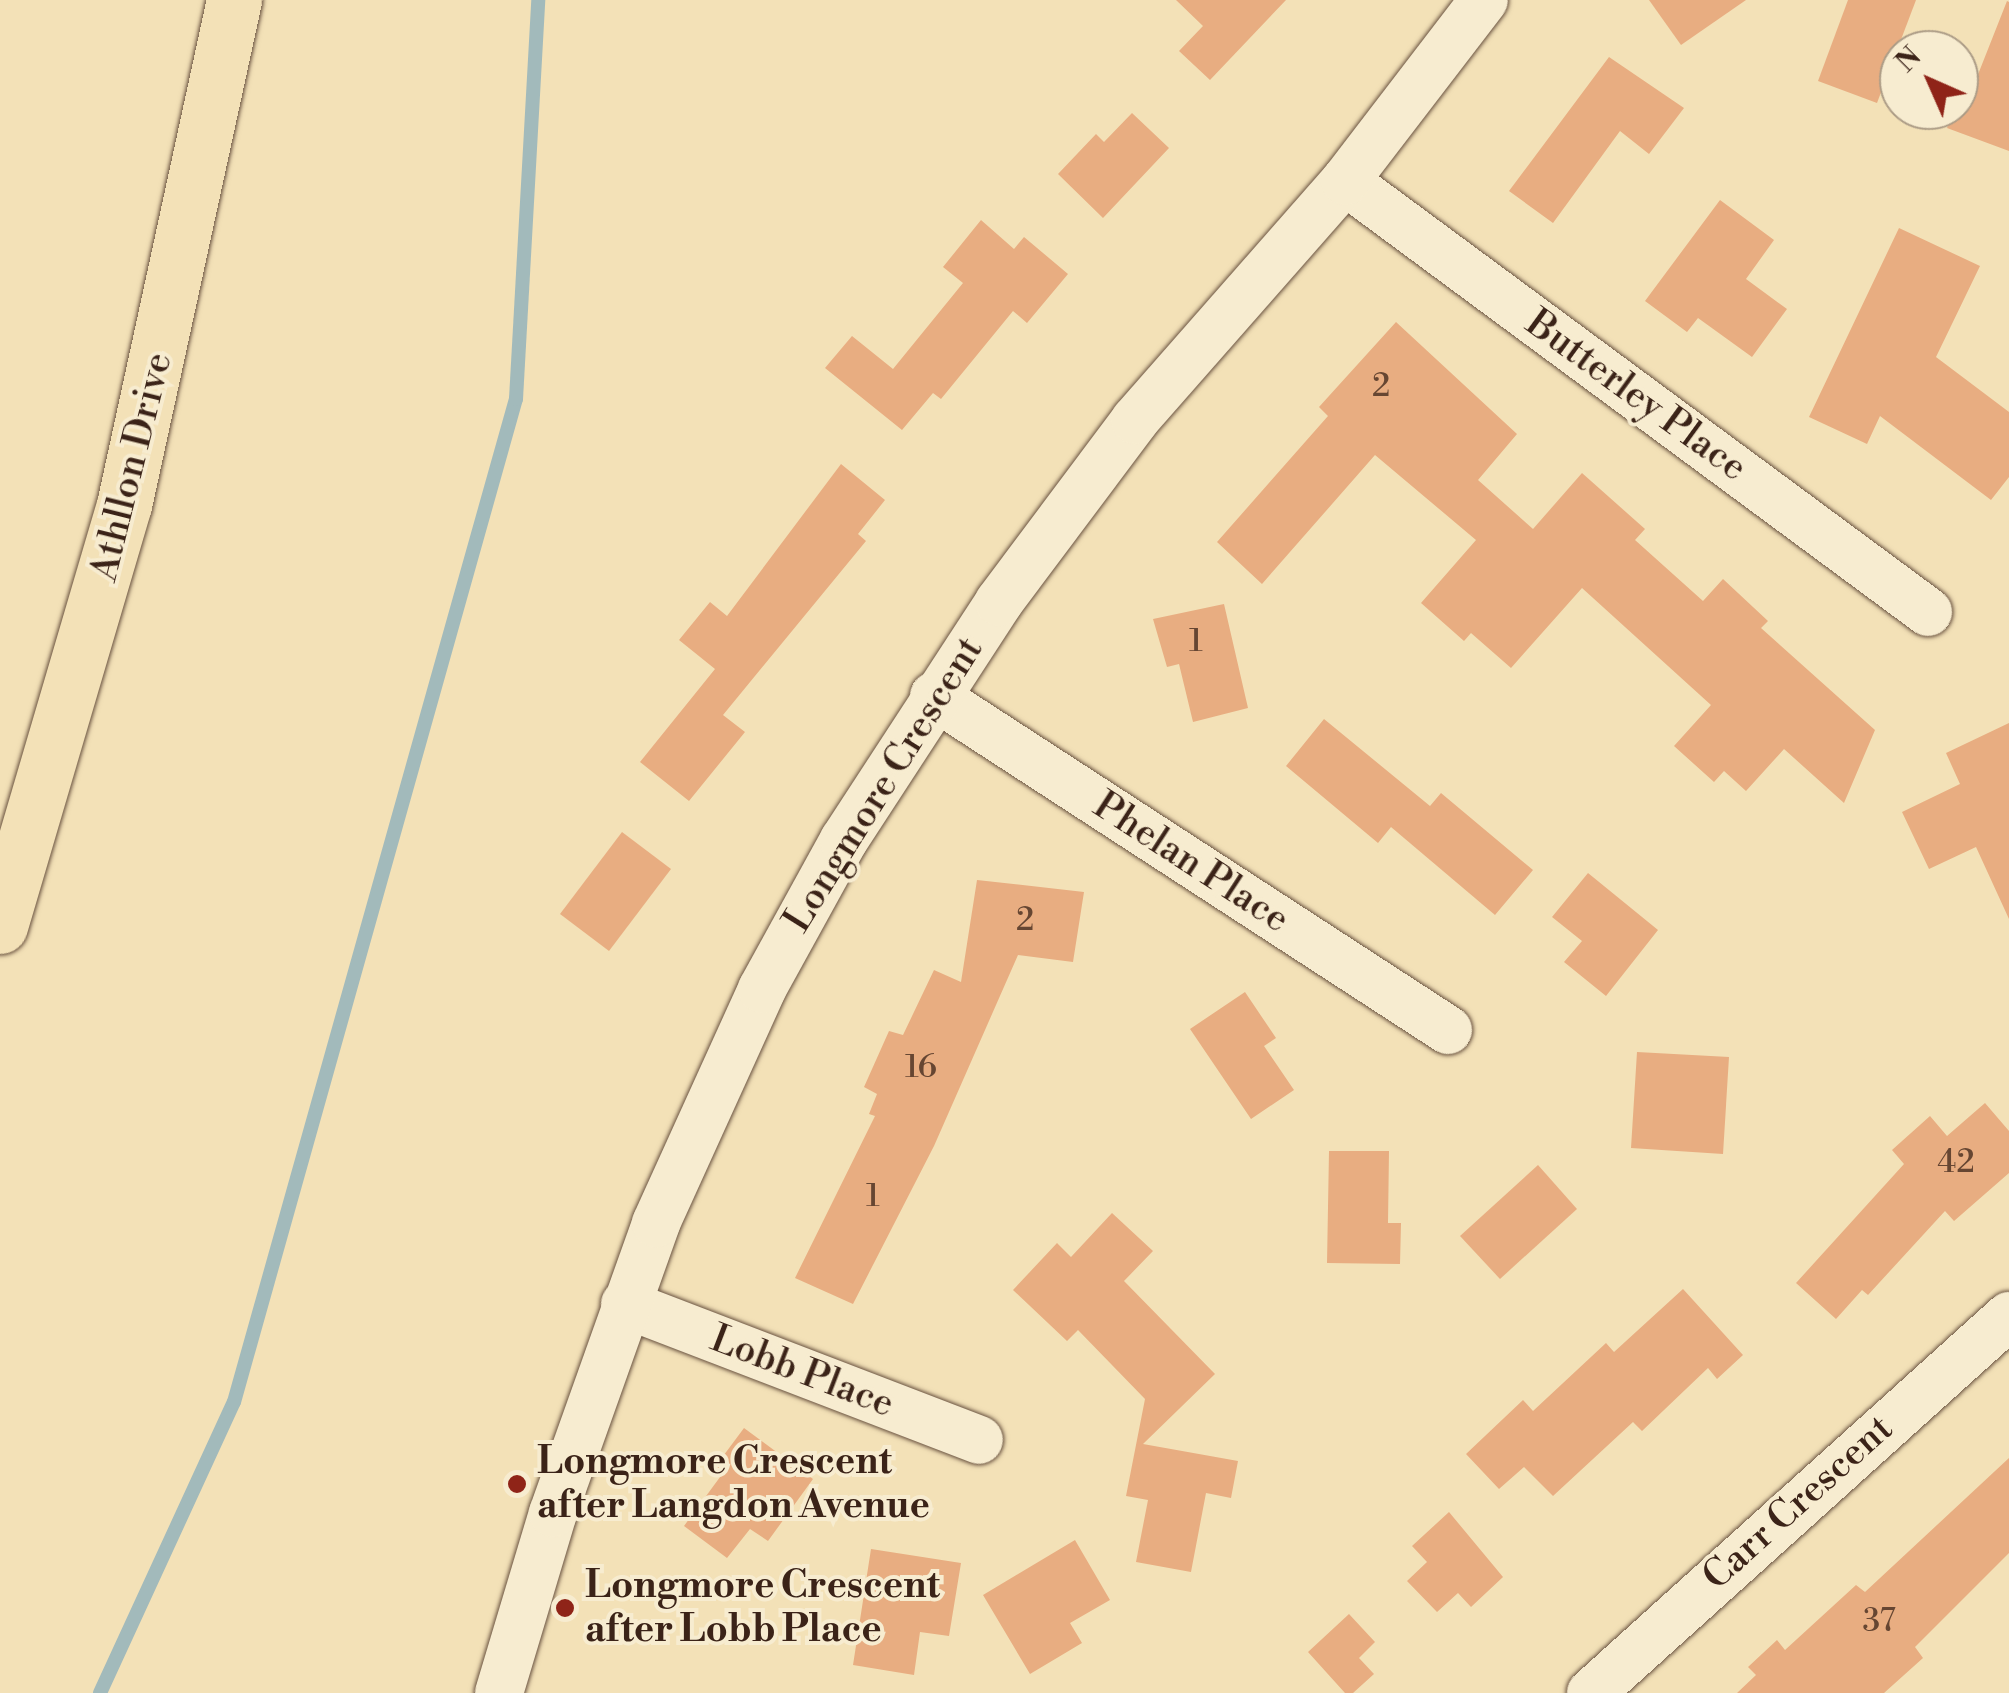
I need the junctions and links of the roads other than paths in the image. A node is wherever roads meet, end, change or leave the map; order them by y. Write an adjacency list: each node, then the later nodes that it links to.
1 (234, 0): 6 (main road, Athllon Drive)
2 (1484, 0): 3 (street, Longmore Crescent)
3 (1344, 180): 4 (street, Butterley Place); 5 (street, Longmore Crescent)
4 (1928, 612)
5 (934, 696): 7 (street, Phelan Place); 8 (street, Longmore Crescent)
6 (0, 926)
7 (1448, 1030)
8 (625, 1304): 10 (street, Lobb Place); 11 (street, Longmore Crescent)
9 (2009, 1316): 12 (street, Carr Crescent)
10 (980, 1440)
11 (499, 1693)
12 (1590, 1693)

